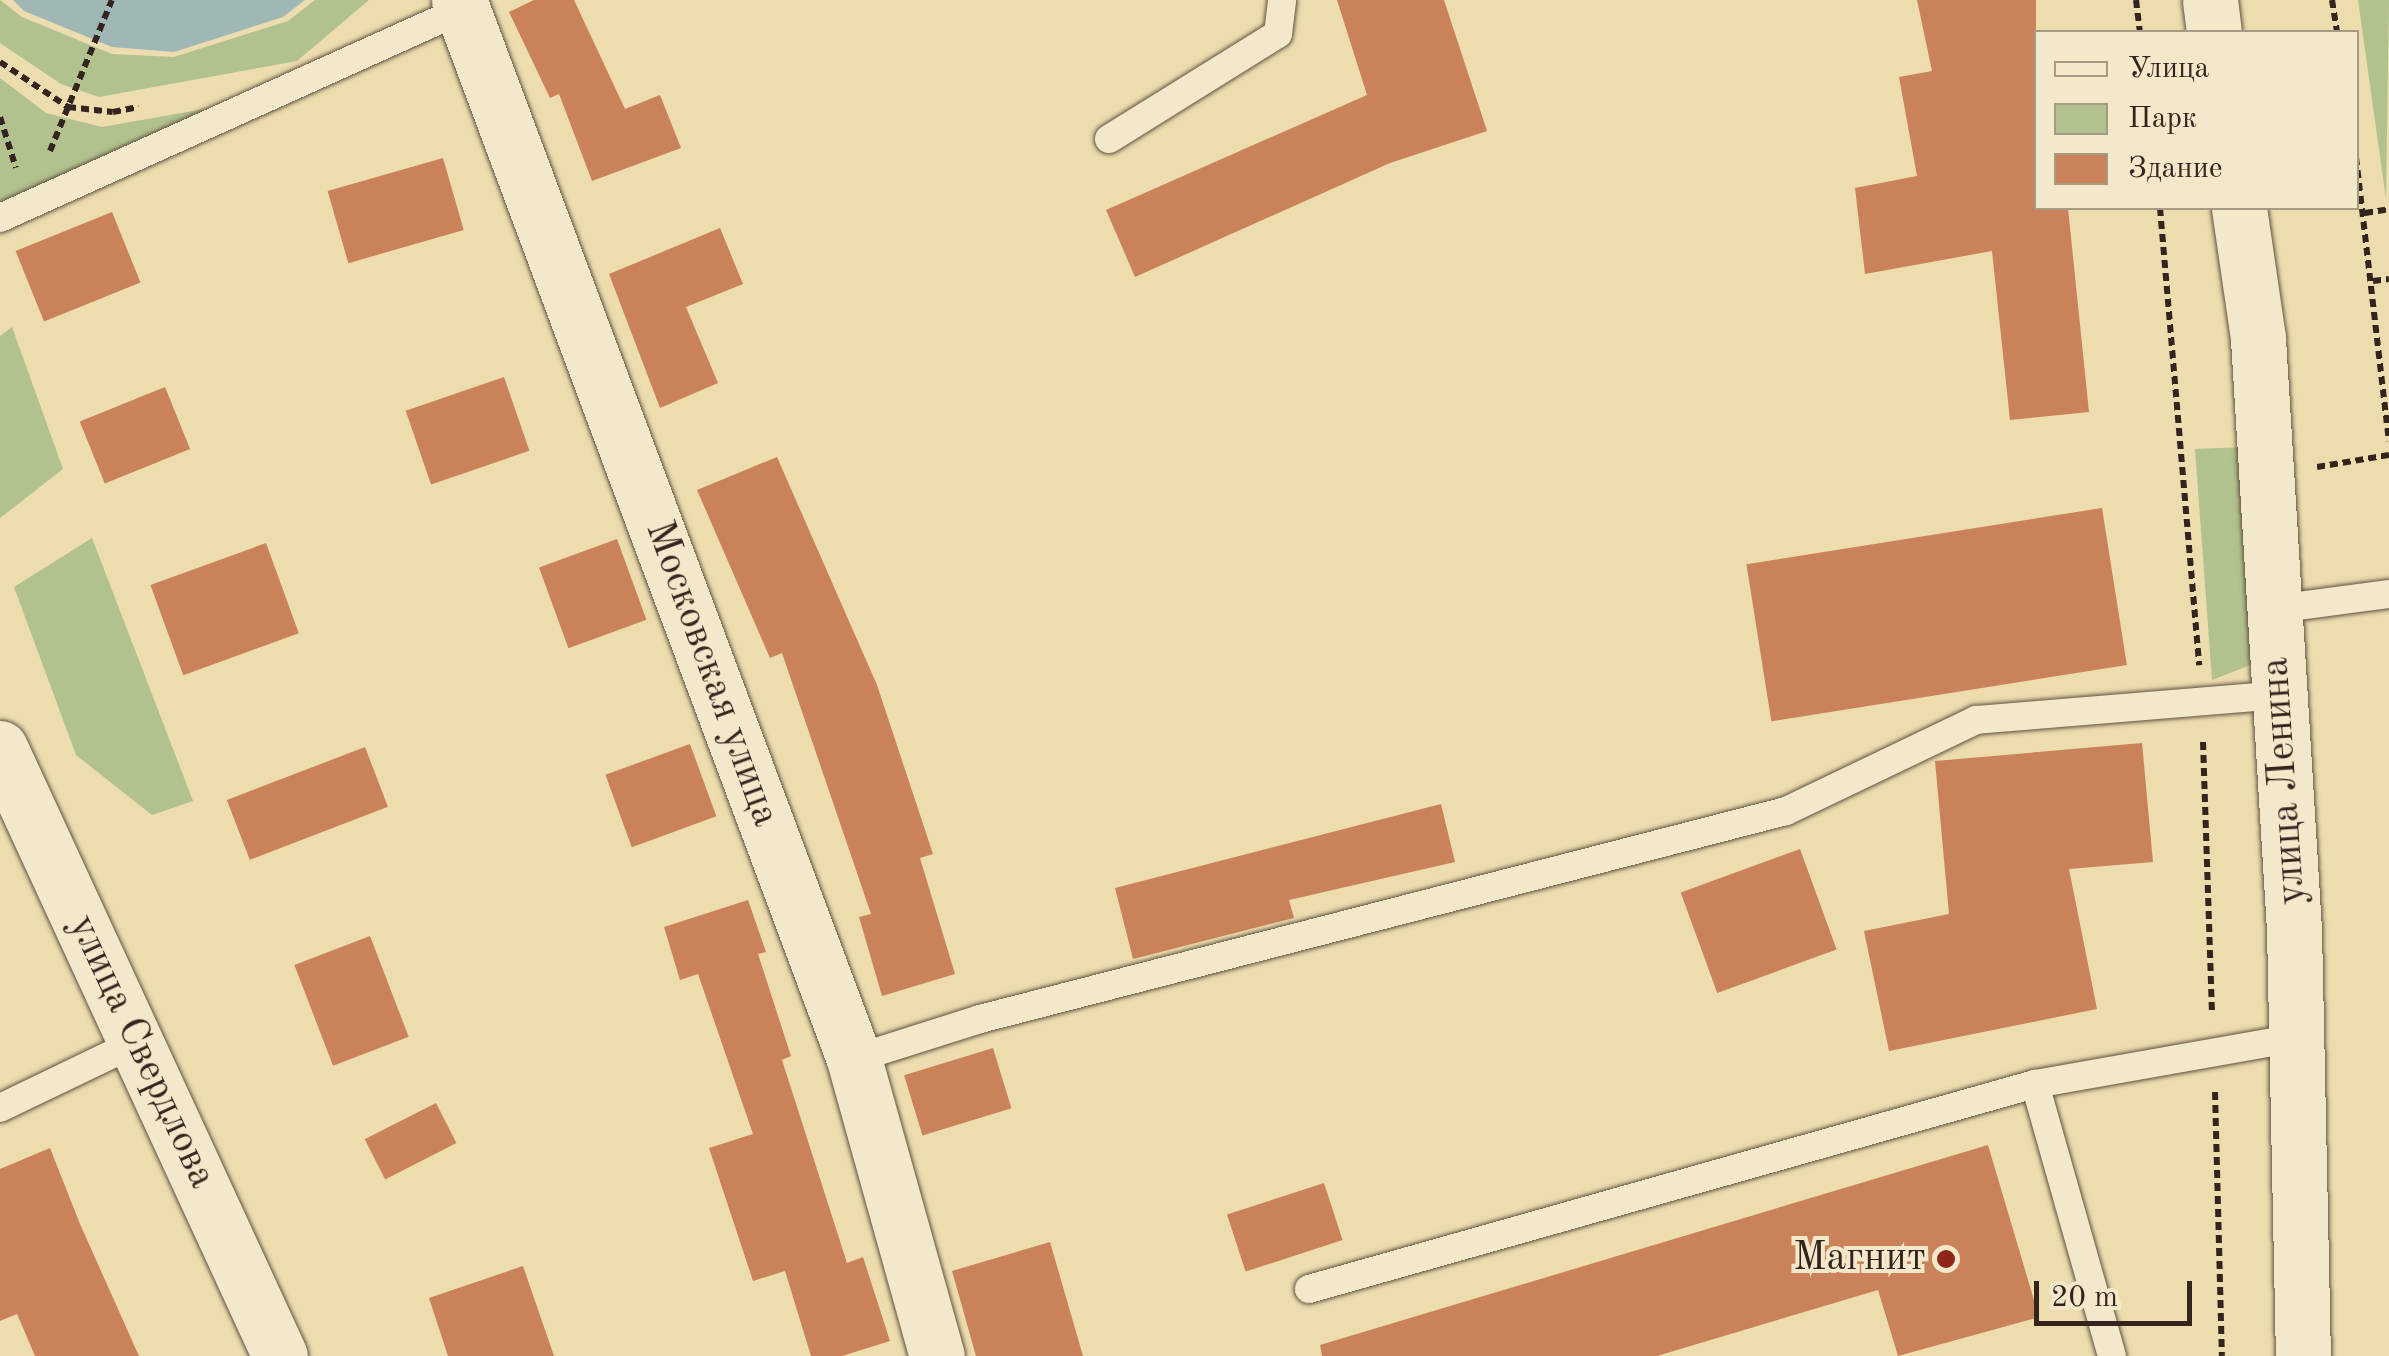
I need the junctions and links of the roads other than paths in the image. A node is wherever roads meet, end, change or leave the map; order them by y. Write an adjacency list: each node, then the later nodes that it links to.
1 (1282, 0): 5 (lane)
2 (2210, 0): 4 (street)
3 (468, 3): 7 (lane); 14 (street, Московская улица)
4 (2214, 30)
5 (1110, 138)
6 (2240, 210): 9 (street, улица Ленина)
7 (0, 218)
8 (2389, 594): 9 (lane)
9 (2275, 609): 10 (street, улица Ленина)
10 (2277, 695): 12 (street, улица Ленина); 14 (lane)
11 (0, 748): 13 (street, улица Свердлова)
12 (2296, 1038): 15 (lane); 21 (street, улица Ленина)
13 (137, 1042): 16 (lane); 18 (street, улица Свердлова)
14 (854, 1059): 19 (street, Московская улица)
15 (2035, 1084): 17 (lane); 20 (lane)
16 (0, 1108)
17 (1309, 1289)
18 (280, 1356)
19 (937, 1356)
20 (2112, 1356)
21 (2303, 1356)

